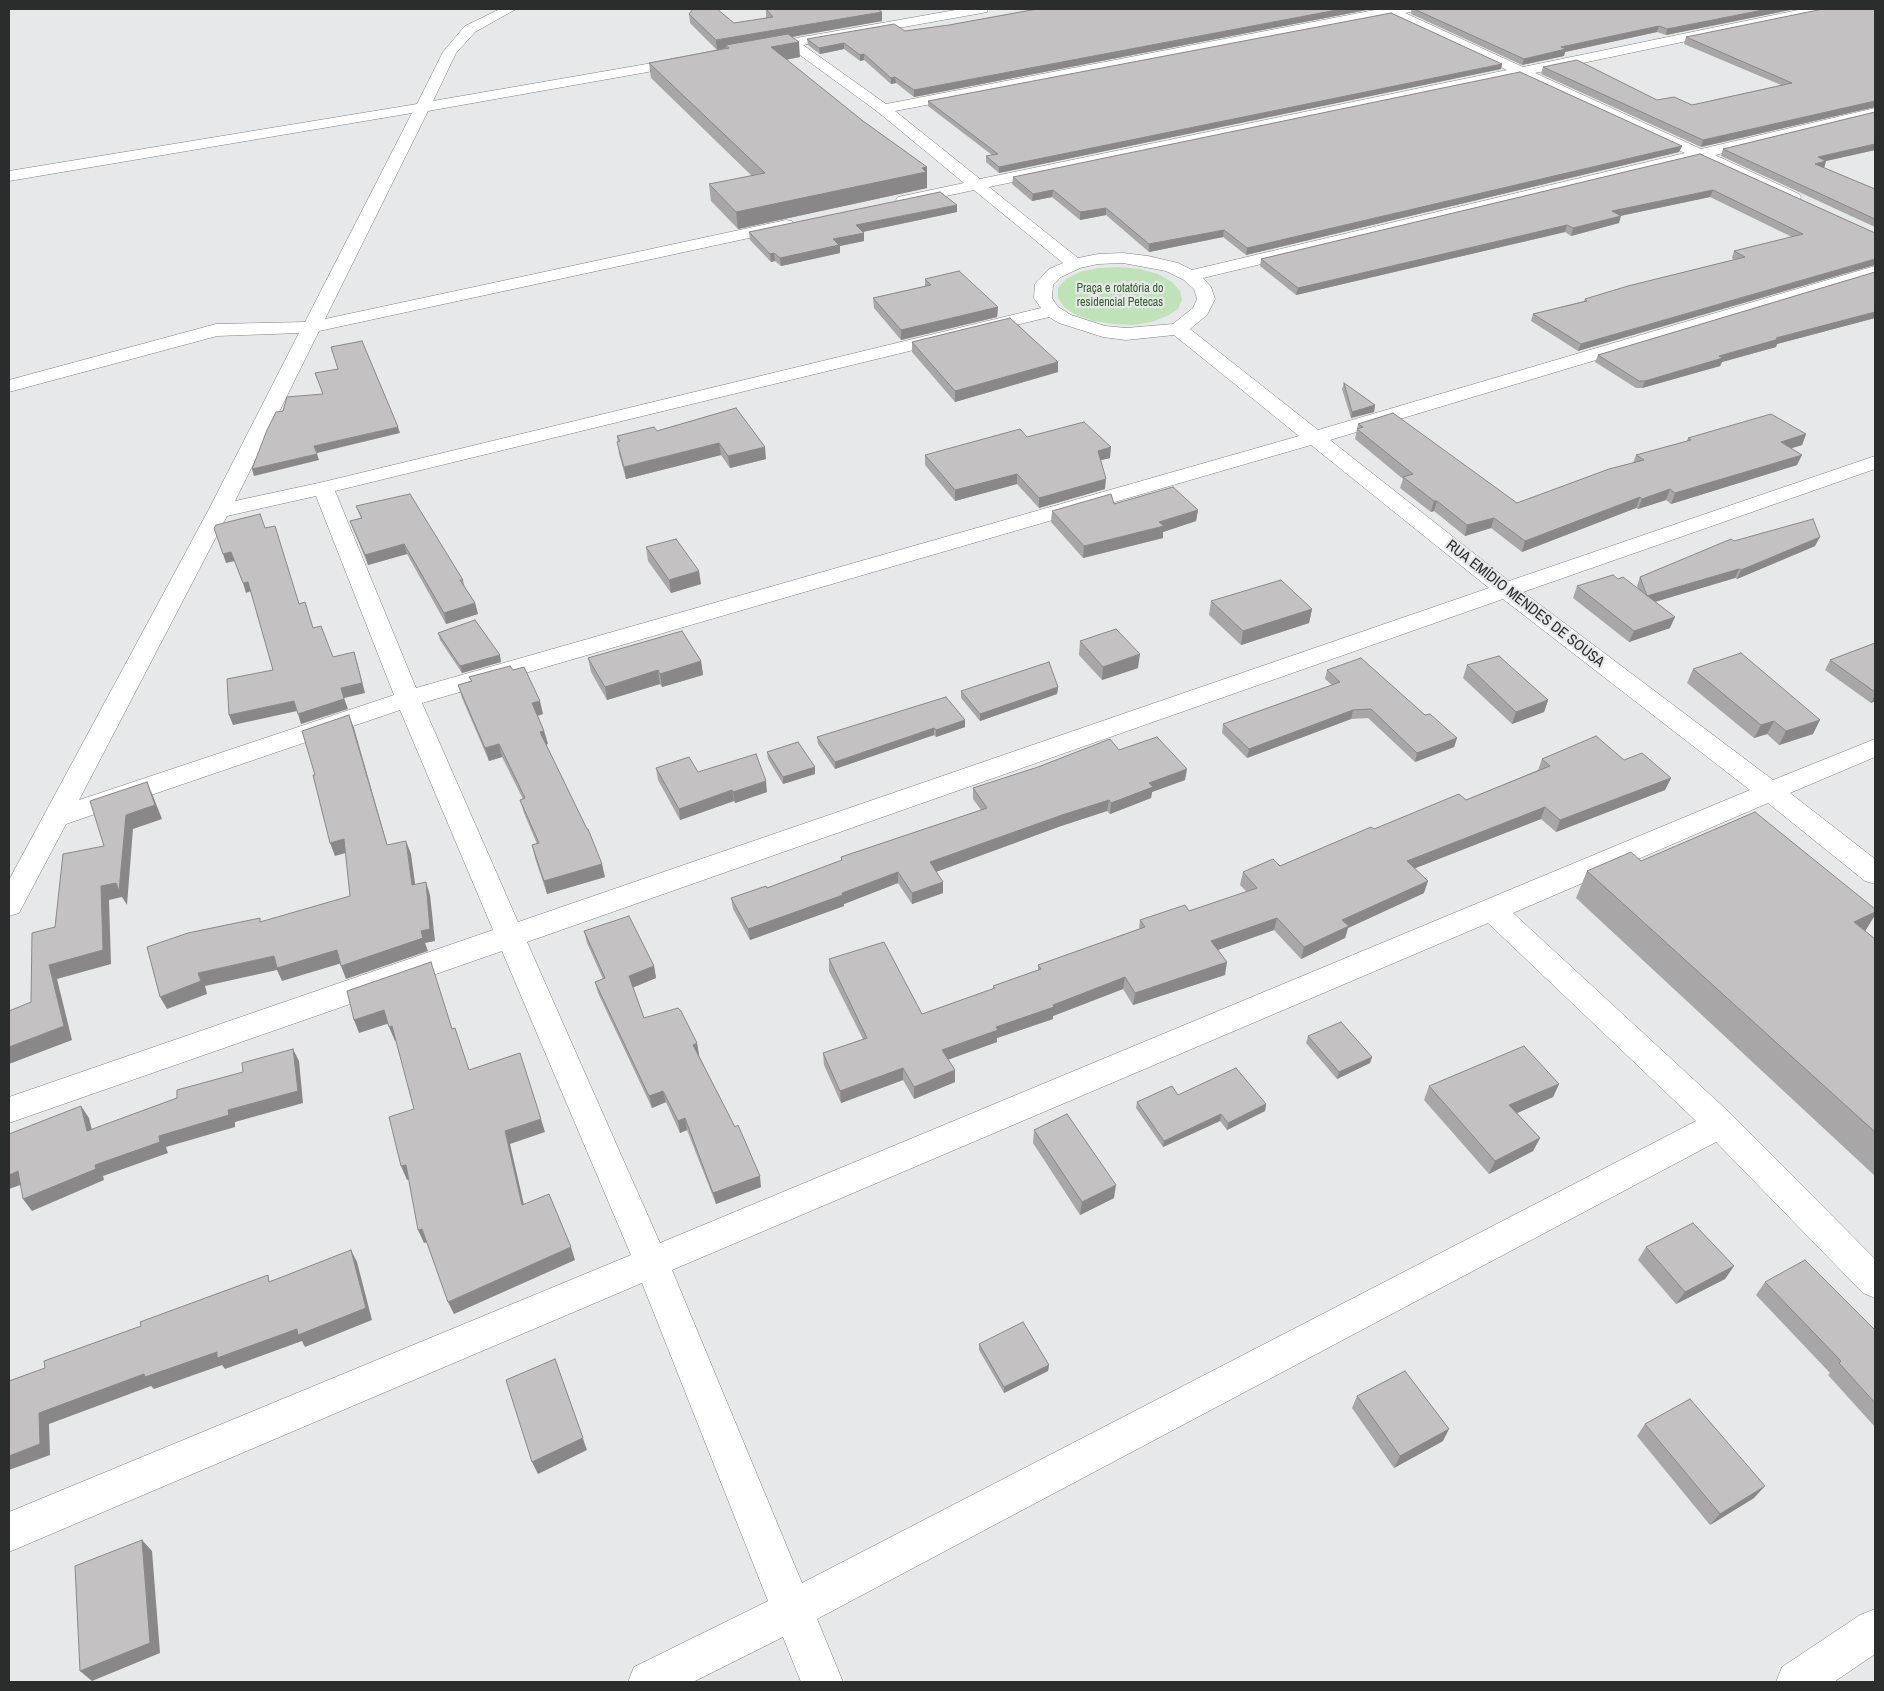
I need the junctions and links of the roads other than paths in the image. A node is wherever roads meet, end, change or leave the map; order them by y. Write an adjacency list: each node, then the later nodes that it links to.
1 (510, 9): 12 (street)
2 (918, 9): 7 (street)
3 (982, 9): 7 (street)
4 (1407, 9): 6 (street)
5 (1820, 9): 11 (street)
6 (1389, 10): 11 (street); 13 (street)
7 (945, 15): 8 (street)
8 (791, 42): 9 (street); 13 (street)
9 (752, 49)
10 (704, 58): 12 (street)
11 (1520, 71): 15 (street); 17 (street)
12 (423, 107): 16 (street); 25 (street)
13 (883, 109): 17 (street)
14 (1875, 112): 15 (street)
15 (1701, 154): 18 (street); 23 (street)
16 (9, 176)
17 (974, 185): 19 (street); 21 (street)
18 (1806, 202)
19 (887, 204)
20 (799, 222): 25 (street)
21 (1075, 264): 23 (street); 24 (street)
22 (1875, 272): 28 (street)
23 (1190, 276): 26 (street)
24 (1052, 311): 26 (street); 30 (street)
25 (312, 327): 27 (street); 31 (street)
26 (1178, 328): 28 (street, RUA EMÍDIO MENDES DE SOUSA)
27 (9, 386)
28 (1314, 438): 32 (street, RUA EMÍDIO MENDES DE SOUSA); 33 (street)
29 (1875, 462): 32 (street)
30 (323, 488): 31 (street); 33 (street)
31 (218, 511): 36 (street)
32 (1507, 591): 35 (street, RUA EMÍDIO MENDES DE SOUSA); 40 (street)
33 (408, 699): 36 (street); 40 (street)
34 (1875, 747): 35 (street)
35 (1771, 792): 37 (street, RUA EMÍDIO MENDES DE SOUSA); 39 (street)
36 (55, 818): 38 (street)
37 (1875, 874)
38 (9, 906)
39 (1492, 910): 42 (street); 43 (street)
40 (510, 937): 41 (street); 43 (street)
41 (9, 1110)
42 (1720, 1124): 44 (street); 46 (street)
43 (650, 1262): 45 (street); 46 (street)
44 (1875, 1282)
45 (9, 1532)
46 (793, 1610): 48 (street); 49 (street)
47 (1875, 1630): 50 (street)
48 (649, 1682)
49 (822, 1682)
50 (1797, 1682)

